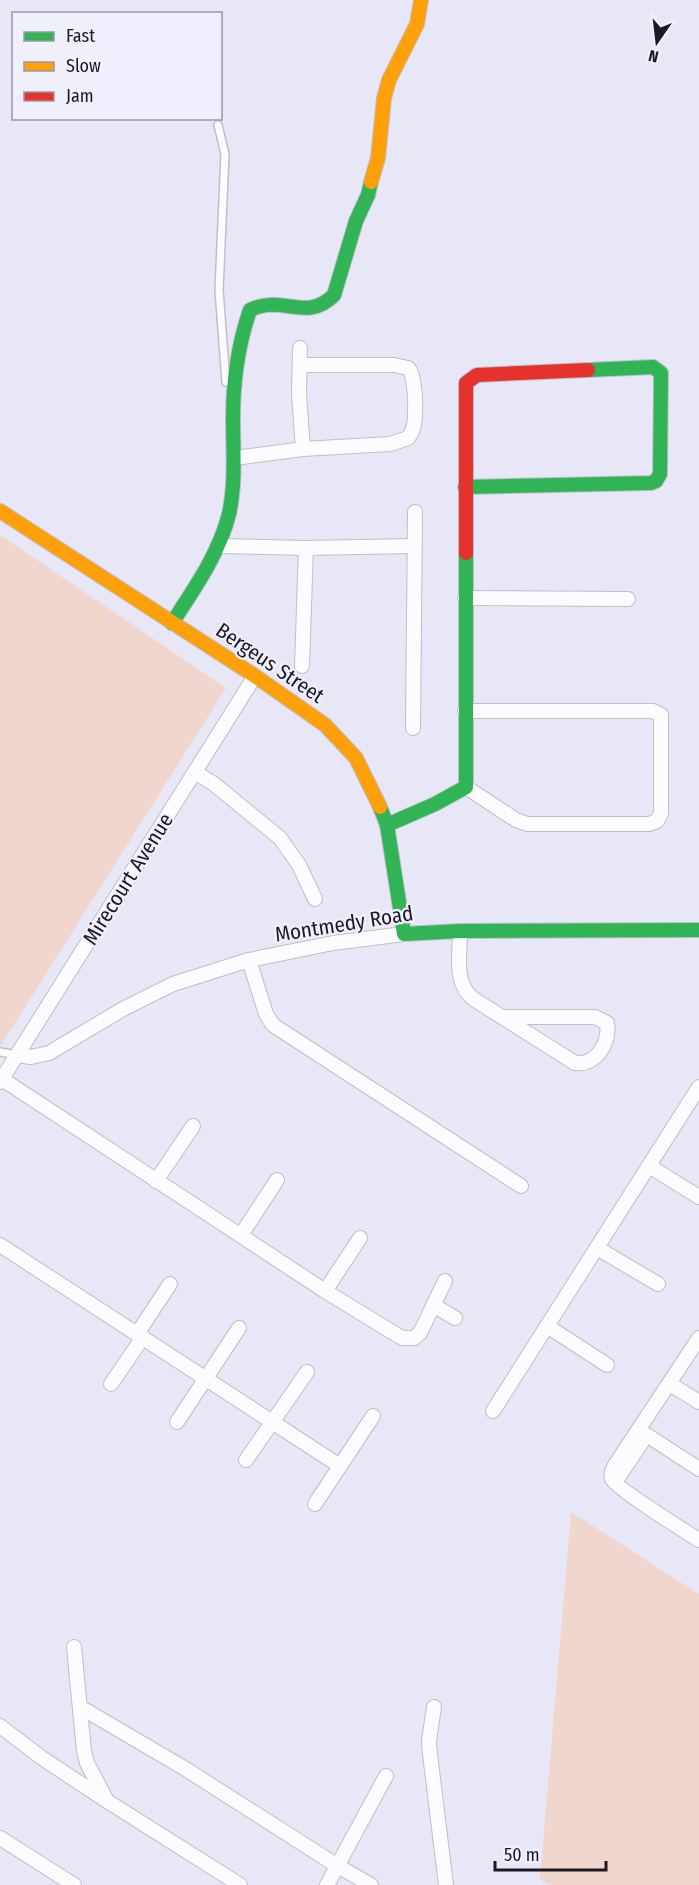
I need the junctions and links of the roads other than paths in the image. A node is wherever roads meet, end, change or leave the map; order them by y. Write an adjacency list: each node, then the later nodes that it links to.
1 (421, 0): 5 (street)
2 (218, 125): 5 (lane)
3 (300, 348): 4 (street)
4 (301, 365): 6 (street); 6 (street)
5 (233, 434): 7 (street)
6 (303, 449): 7 (street)
7 (235, 458): 11 (street)
8 (465, 487): 8 (street); 14 (street)
9 (0, 511): 16 (street, Bergeus Street)
10 (415, 512): 12 (street)
11 (219, 546): 13 (street); 16 (street)
12 (414, 546): 13 (street); 20 (street)
13 (306, 548): 17 (street)
14 (465, 598): 15 (street); 19 (street)
15 (628, 599)
16 (172, 623): 18 (street, Bergeus Street)
17 (302, 666)
18 (255, 676): 21 (street, Mirecourt Avenue); 23 (street, Bergeus Street)
19 (465, 711): 22 (street); 22 (street)
20 (413, 728)
21 (195, 772): 24 (street); 31 (street, Mirecourt Avenue)
22 (466, 787): 23 (street)
23 (387, 825): 27 (street, Bergeus Street)
24 (315, 899)
25 (699, 930): 26 (street, Montmedy Road)
26 (460, 932): 27 (street, Montmedy Road); 29 (street)
27 (404, 934): 28 (street, Montmedy Road)
28 (249, 960): 31 (street, Montmedy Road); 38 (street)
29 (503, 1017): 29 (street)
30 (0, 1052): 31 (lane)
31 (17, 1055): 32 (street, Mirecourt Avenue)
32 (1, 1081): 37 (street)
33 (699, 1087): 35 (street)
34 (193, 1126): 37 (street)
35 (649, 1166): 39 (street); 43 (street)
36 (277, 1180): 40 (street)
37 (156, 1181): 40 (street)
38 (521, 1186)
39 (699, 1197)
40 (241, 1235): 47 (street)
41 (360, 1238): 47 (street)
42 (0, 1245): 52 (street)
43 (597, 1248): 46 (street); 50 (street)
44 (445, 1281): 48 (street)
45 (170, 1284): 52 (street)
46 (658, 1284)
47 (325, 1291): 48 (street)
48 (433, 1305): 49 (street)
49 (455, 1318)
50 (548, 1326): 55 (street); 61 (street)
51 (239, 1328): 57 (street)
52 (140, 1336): 57 (street); 58 (street)
53 (699, 1338): 59 (street)
54 (699, 1352): 59 (street)
55 (608, 1365)
56 (307, 1372): 64 (street)
57 (206, 1379): 63 (street); 64 (street)
58 (111, 1384)
59 (673, 1386): 60 (street); 65 (street)
60 (699, 1402)
61 (493, 1411)
62 (373, 1416): 67 (street)
63 (177, 1422)
64 (272, 1422): 66 (street); 67 (street)
65 (643, 1432): 68 (street); 70 (street)
66 (246, 1460)
67 (340, 1466): 69 (street)
68 (699, 1469)
69 (315, 1504)
70 (699, 1540)
71 (74, 1647): 72 (street)
72 (80, 1707): 76 (street); 78 (street)
73 (434, 1707): 83 (street)
74 (0, 1726): 76 (street)
75 (386, 1776): 78 (street)
76 (107, 1801): 80 (street)
77 (0, 1838): 79 (street)
78 (336, 1865): 81 (street); 82 (street)
79 (65, 1882)
80 (240, 1885)
81 (327, 1885)
82 (371, 1885)
83 (446, 1885)

